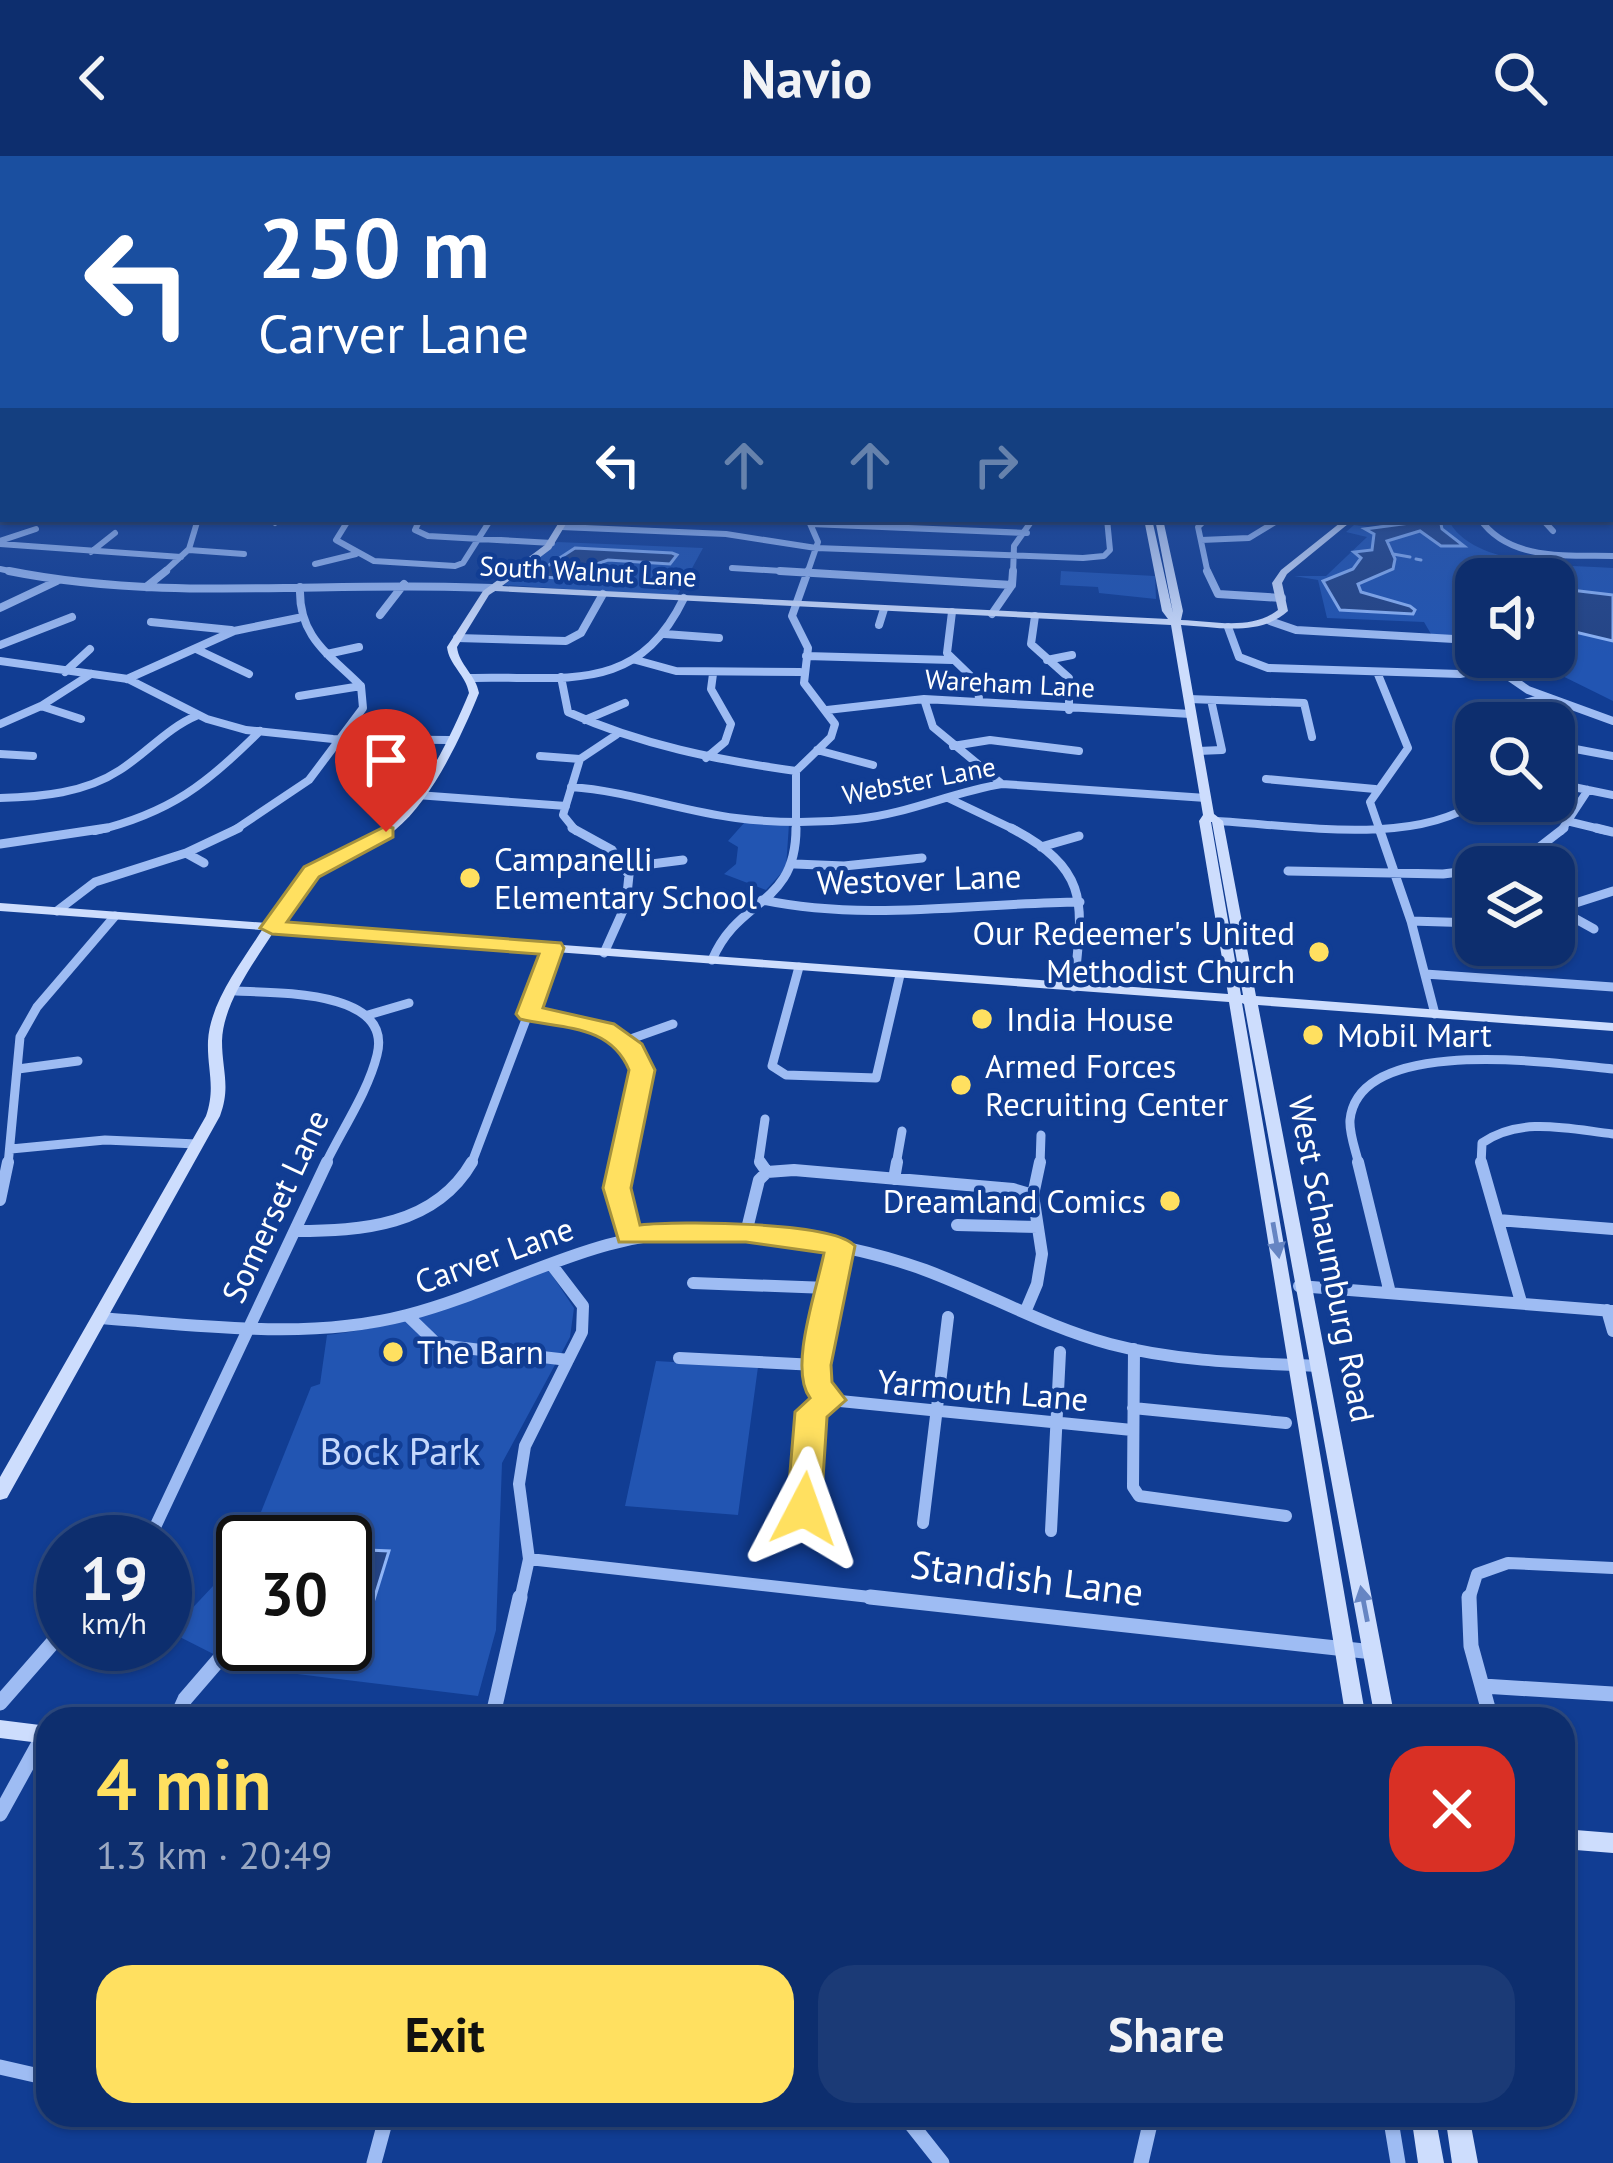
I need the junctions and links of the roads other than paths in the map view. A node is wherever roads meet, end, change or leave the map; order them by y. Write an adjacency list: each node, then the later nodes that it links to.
1 (198, 522): 26 (street)
2 (347, 522): 29 (street)
3 (418, 522): 21 (street)
4 (489, 522): 21 (street)
5 (809, 522): 25 (street)
6 (829, 522): 19 (street)
7 (1032, 522): 19 (street)
8 (1107, 522): 30 (street)
9 (1149, 522): 57 (street, West Schaumburg Road)
10 (1160, 522): 57 (street, West Schaumburg Road)
11 (1202, 522): 22 (street)
12 (1275, 522): 22 (street)
13 (1346, 522): 45 (street)
14 (1482, 522): 31 (street)
15 (1545, 522): 18 (street)
16 (563, 523): 24 (street); 25 (street)
17 (36, 529): 23 (street)
18 (1553, 530)
19 (1027, 532): 30 (street)
20 (115, 533): 27 (street)
21 (478, 539): 24 (street); 29 (street)
22 (1201, 540): 45 (street)
23 (0, 543): 27 (street)
24 (552, 543): 42 (street)
25 (816, 548): 30 (street); 36 (street)
26 (188, 550): 28 (street); 32 (street)
27 (91, 552): 32 (street)
28 (244, 554)
29 (356, 554): 33 (street)
30 (1012, 556): 39 (street)
31 (1613, 556)
32 (181, 557): 40 (street)
33 (315, 564)
34 (732, 568): 36 (street)
35 (0, 569): 37 (street, South Walnut Lane)
36 (806, 574): 39 (street); 46 (street)
37 (57, 581): 40 (street, South Walnut Lane); 47 (street)
38 (404, 584): 41 (street, South Walnut Lane); 42 (street, South Walnut Lane); 51 (street)
39 (1012, 585): 50 (street)
40 (146, 587): 41 (street, South Walnut Lane)
41 (300, 587): 54 (street)
42 (492, 588): 43 (street, South Walnut Lane); 62 (street)
43 (603, 594): 44 (street, South Walnut Lane); 62 (street)
44 (684, 598): 46 (street, South Walnut Lane); 61 (street)
45 (1282, 598): 55 (street)
46 (795, 604): 48 (street, South Walnut Lane); 71 (street)
47 (0, 608)
48 (884, 609): 49 (street, South Walnut Lane); 58 (street)
49 (952, 612): 50 (street, South Walnut Lane); 73 (street)
50 (992, 614): 52 (street, South Walnut Lane)
51 (380, 615)
52 (1036, 616): 57 (street, South Walnut Lane); 74 (street)
53 (72, 617): 65 (street)
54 (298, 618): 60 (street); 69 (street)
55 (1270, 621): 59 (street, South Walnut Lane); 64 (street)
56 (151, 622): 60 (street)
57 (1176, 624): 59 (street, South Walnut Lane); 93 (street, West Schaumburg Road)
58 (879, 625)
59 (1228, 627): 79 (street)
60 (234, 631): 67 (street)
61 (665, 634): 63 (street); 72 (street)
62 (457, 638): 86 (street)
63 (719, 638)
64 (1455, 640)
65 (0, 645)
66 (359, 646): 69 (street)
67 (196, 649): 82 (street); 88 (street)
68 (90, 650): 77 (street)
69 (327, 654): 89 (street)
70 (1072, 655): 74 (street)
71 (806, 656): 73 (street); 78 (street)
72 (636, 660): 83 (street); 85 (street)
73 (952, 660): 94 (street)
74 (1047, 660): 100 (street)
75 (0, 661): 76 (street)
76 (16, 665): 77 (street); 80 (street)
77 (65, 672): 81 (street)
78 (800, 672): 83 (street); 99 (street)
79 (1377, 672): 84 (street); 129 (street)
80 (0, 673)
81 (92, 674): 88 (street); 98 (street)
82 (249, 674)
83 (713, 674): 121 (street)
84 (1455, 674)
85 (561, 677): 86 (street); 104 (street)
86 (470, 678): 111 (street)
87 (1512, 678): 91 (street)
88 (127, 679): 102 (street)
89 (361, 686): 90 (street); 109 (street)
90 (299, 696)
91 (1547, 697): 96 (street); 105 (street)
92 (924, 699): 94 (street, Wareham Lane); 99 (street, Wareham Lane); 112 (street)
93 (1189, 699): 95 (street); 101 (street, West Schaumburg Road)
94 (979, 700): 100 (street, Wareham Lane)
95 (1211, 700): 110 (street); 116 (street)
96 (1524, 702)
97 (626, 703): 104 (street)
98 (41, 706): 103 (street); 106 (street)
99 (827, 710): 114 (street)
100 (1069, 710): 101 (street, Wareham Lane)
101 (1191, 714): 116 (street, West Schaumburg Road)
102 (198, 715): 107 (street); 135 (street)
103 (81, 718)
104 (585, 720): 108 (street)
105 (1613, 721)
106 (0, 724)
107 (260, 731): 109 (street); 145 (street)
108 (616, 735): 121 (street); 122 (street)
109 (344, 736): 111 (street); 148 (street)
110 (1312, 737)
111 (449, 740): 132 (street)
112 (953, 746): 115 (street); 126 (street)
113 (1575, 749): 120 (street)
114 (818, 750): 123 (street); 124 (street)
115 (1079, 751)
116 (1198, 751): 134 (street, West Schaumburg Road)
117 (0, 754): 118 (street)
118 (33, 756)
119 (540, 756): 122 (street)
120 (1613, 756)
121 (706, 758): 124 (street)
122 (580, 759): 127 (street)
123 (873, 765)
124 (796, 771): 140 (street)
125 (1266, 779): 129 (street)
126 (1002, 784): 133 (street, Webster Lane); 134 (street, Webster Lane)
127 (571, 787): 136 (street); 140 (street, Webster Lane)
128 (1575, 787): 130 (street)
129 (1375, 789): 142 (street)
130 (1588, 790): 131 (street); 137 (street)
131 (1613, 794)
132 (417, 795): 136 (street); 167 (street)
133 (948, 798): 140 (street, Webster Lane); 147 (street)
134 (1206, 798): 139 (street, West Schaumburg Road)
135 (0, 799)
136 (566, 806): 153 (street)
137 (1575, 813)
138 (1455, 817): 142 (street)
139 (1213, 818): 142 (street); 178 (street, West Schaumburg Road)
140 (793, 820): 152 (street)
141 (1570, 822): 143 (street); 146 (street)
142 (1378, 827): 156 (street)
143 (1613, 832)
144 (1079, 836): 147 (street)
145 (0, 844)
146 (1548, 846)
147 (1041, 847): 159 (street)
148 (186, 853): 151 (street); 162 (street)
149 (922, 858): 152 (street)
150 (683, 860): 153 (street)
151 (204, 863)
152 (795, 864): 158 (street)
153 (628, 867): 170 (street)
154 (1288, 871): 156 (street)
155 (1455, 871): 156 (street)
156 (1394, 872): 165 (street)
157 (1613, 891): 160 (street)
158 (762, 900): 159 (street, Westover Lane); 171 (street)
159 (1080, 902): 175 (street)
160 (1575, 903)
161 (0, 907): 162 (street)
162 (57, 911): 163 (street)
163 (115, 916): 167 (street); 187 (street)
164 (1575, 918): 168 (street)
165 (1411, 921): 166 (street); 173 (street)
166 (1455, 922)
167 (272, 928): 169 (street); 177 (street)
168 (1594, 928)
169 (553, 948): 170 (street); 180 (street)
170 (604, 953): 171 (street)
171 (712, 960): 172 (street)
172 (800, 967): 174 (street); 174 (street)
173 (1425, 974): 176 (street); 181 (street)
174 (900, 975): 175 (street)
175 (1074, 987): 178 (street)
176 (1613, 987)
177 (236, 991): 182 (street); 193 (street)
178 (1242, 1001): 181 (street); 209 (street, West Schaumburg Road)
179 (409, 1003): 182 (street)
180 (529, 1014): 185 (street); 203 (street)
181 (1435, 1014): 184 (street)
182 (368, 1015): 203 (street, Somerset Lane)
183 (673, 1024): 185 (street)
184 (1613, 1027)
185 (625, 1041): 205 (street)
186 (79, 1061): 187 (street)
187 (18, 1069): 194 (street)
188 (1613, 1069): 211 (street)
189 (765, 1119): 195 (street)
190 (902, 1131): 196 (street)
191 (1613, 1134): 199 (street)
192 (1041, 1135): 197 (street)
193 (197, 1144): 194 (street); 217 (street)
194 (10, 1149): 198 (street)
195 (767, 1172): 196 (street); 204 (street)
196 (894, 1179): 197 (street)
197 (1033, 1195): 201 (street)
198 (0, 1200)
199 (1498, 1220): 202 (street); 212 (street)
200 (957, 1225): 201 (street)
201 (1039, 1227): 213 (street)
202 (1613, 1229)
203 (295, 1231): 218 (street, Somerset Lane)
204 (746, 1233): 205 (street, Carver Lane); 206 (street, Carver Lane)
205 (629, 1235): 207 (street, Carver Lane)
206 (840, 1246): 210 (street); 213 (street, Carver Lane)
207 (551, 1264): 215 (street, Carver Lane); 223 (street)
208 (693, 1283): 210 (street)
209 (1293, 1285): 211 (street); 225 (street, West Schaumburg Road); 226 (street, West Schaumburg Road)
210 (828, 1288): 224 (street)
211 (1390, 1293): 212 (street)
212 (1521, 1302): 214 (street)
213 (1026, 1310): 220 (street, Carver Lane)
214 (1610, 1310): 219 (street)
215 (406, 1315): 218 (street, Carver Lane); 223 (street)
216 (948, 1317): 229 (street)
217 (98, 1318): 218 (street, Carver Lane); 233 (street)
218 (252, 1327): 235 (street, Somerset Lane)
219 (1613, 1331)
220 (1134, 1349): 225 (street, Carver Lane); 228 (street)
221 (1060, 1352): 231 (street)
222 (679, 1358): 224 (street)
223 (568, 1360): 239 (street)
224 (815, 1365): 227 (street)
225 (1297, 1365): 226 (street, Carver Lane); 241 (street, West Schaumburg Road)
226 (1318, 1366): 242 (street, West Schaumburg Road, one-way to 226)
227 (830, 1400): 229 (street, Yarmouth Lane); 234 (street)
228 (1133, 1408): 230 (street); 232 (street)
229 (933, 1412): 231 (street, Yarmouth Lane); 237 (street)
230 (1286, 1423)
231 (1055, 1424): 232 (street, Yarmouth Lane); 238 (street)
232 (1132, 1430): 236 (street)
233 (0, 1492)
234 (804, 1509)
235 (161, 1515)
236 (1286, 1516)
237 (923, 1522)
238 (1051, 1531)
239 (529, 1558): 241 (street, Standish Lane); 249 (street)
240 (1613, 1568): 245 (street)
241 (1344, 1648): 242 (street, Standish Lane); 250 (street, West Schaumburg Road)
242 (1373, 1652): 251 (street, West Schaumburg Road)
243 (36, 1656): 247 (street)
244 (216, 1663): 248 (street)
245 (1484, 1685): 246 (street); 252 (street)
246 (1613, 1694)
247 (0, 1703)
248 (181, 1707)
249 (494, 1707)
250 (1354, 1707)
251 (1383, 1707)
252 (1489, 1707)
253 (0, 1729): 254 (street)
254 (36, 1734)
255 (36, 1752): 256 (street)
256 (0, 1814)
257 (1575, 1840): 258 (street)
258 (1613, 1843)
259 (0, 2066): 260 (street)
260 (36, 2075)
261 (384, 2127): 267 (street)
262 (914, 2127): 268 (street)
263 (1149, 2127): 269 (street)
264 (1392, 2127): 270 (street)
265 (1425, 2127): 271 (street)
266 (1458, 2127): 272 (street)
267 (374, 2163)
268 (942, 2163)
269 (1141, 2163)
270 (1398, 2163)
271 (1431, 2163)
272 (1465, 2163)

